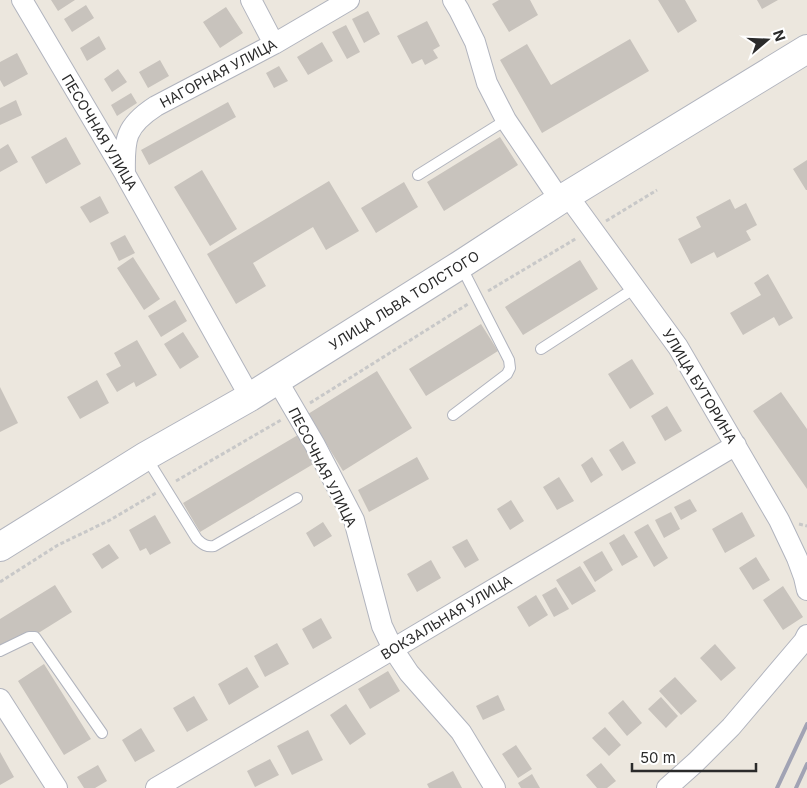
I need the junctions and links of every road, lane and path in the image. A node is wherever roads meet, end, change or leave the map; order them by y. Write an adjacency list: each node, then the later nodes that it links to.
1 (22, 0): 8 (street, ПЕСОЧНАЯ УЛИЦА)
2 (251, 0): 5 (street)
3 (349, 0): 5 (street, НАГОРНАЯ УЛИЦА)
4 (453, 0): 7 (street)
5 (274, 44): 8 (street, НАГОРНАЯ УЛИЦА)
6 (807, 49): 11 (main road, УЛИЦА ЛЬВА ТОЛСТОГО)
7 (506, 120): 9 (lane); 11 (street)
8 (125, 174): 20 (street, ПЕСОЧНАЯ УЛИЦА)
9 (418, 175)
10 (657, 190): 12 (path)
11 (564, 198): 14 (main road, УЛИЦА ЛЬВА ТОЛСТОГО); 15 (street, УЛИЦА БУТОРИНА)
12 (606, 221)
13 (580, 236): 16 (path)
14 (460, 265): 19 (main road, УЛИЦА ЛЬВА ТОЛСТОГО); 22 (lane)
15 (635, 288): 18 (lane); 24 (street, УЛИЦА БУТОРИНА)
16 (486, 292)
17 (470, 303): 21 (path)
18 (541, 349)
19 (277, 380): 20 (main road, УЛИЦА ЛЬВА ТОЛСТОГО); 33 (street, ПЕСОЧНАЯ УЛИЦА)
20 (250, 397): 25 (main road, УЛИЦА ЛЬВА ТОЛСТОГО)
21 (302, 407)
22 (453, 415)
23 (286, 417): 26 (path)
24 (736, 445): 31 (street, УЛИЦА БУТОРИНА); 33 (street, ВОКЗАЛЬНАЯ УЛИЦА)
25 (146, 456): 28 (lane); 29 (main road, УЛИЦА ЛЬВА ТОЛСТОГО)
26 (168, 486)
27 (160, 491): 30 (path)
28 (297, 498)
29 (0, 547)
30 (0, 582)
31 (807, 590)
32 (806, 638): 40 (street)
33 (393, 649): 38 (street, ВОКЗАЛЬНАЯ УЛИЦА); 39 (street, ПЕСОЧНАЯ УЛИЦА)
34 (0, 651): 36 (lane)
35 (0, 699): 37 (street)
36 (102, 733)
37 (57, 788)
38 (156, 788)
39 (495, 788)
40 (667, 788)

